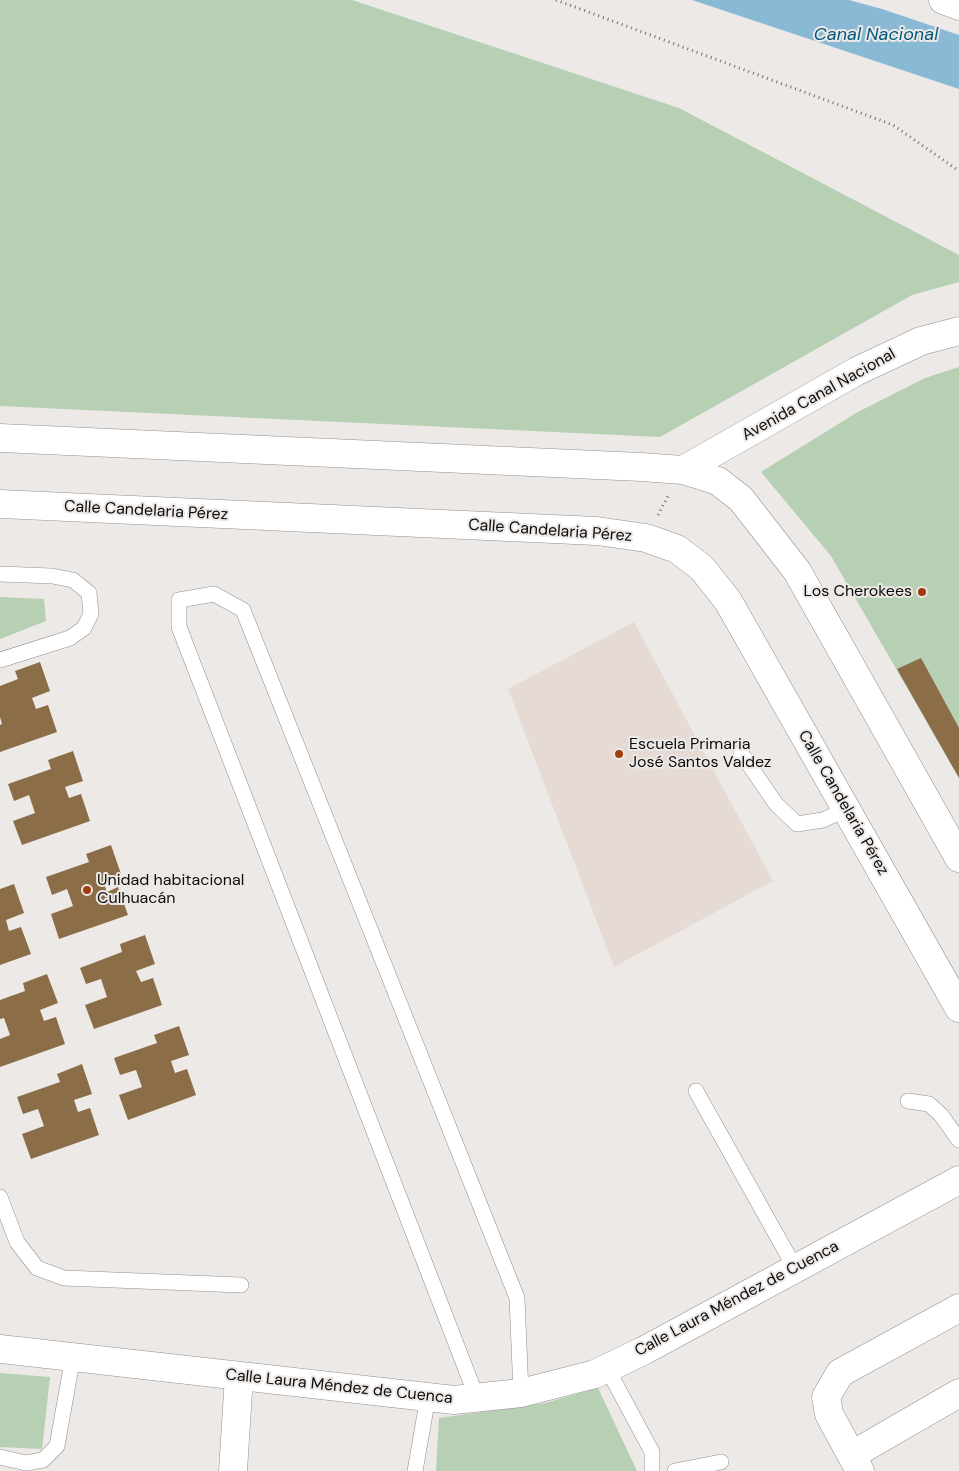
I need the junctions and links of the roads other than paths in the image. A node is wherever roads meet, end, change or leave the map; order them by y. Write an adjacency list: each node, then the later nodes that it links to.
1 (943, 0): 2 (main road)
2 (959, 6)
3 (959, 331): 5 (main road, Avenida Canal Nacional)
4 (0, 438): 5 (main road)
5 (682, 470): 11 (main road)
6 (0, 504): 10 (main road, Calle Candelaria Pérez)
7 (0, 574): 8 (lane)
8 (0, 660)
9 (741, 753): 10 (lane)
10 (847, 809): 12 (main road, Calle Candelaria Pérez)
11 (959, 858)
12 (959, 1008)
13 (696, 1091): 18 (lane)
14 (908, 1101): 15 (lane)
15 (959, 1140)
16 (959, 1180): 18 (main road, Calle Laura Méndez de Cuenca)
17 (0, 1198): 19 (lane)
18 (796, 1268): 23 (main road, Calle Laura Méndez de Cuenca)
19 (241, 1285)
20 (959, 1308): 31 (main road)
21 (0, 1349): 22 (main road, Calle Laura Méndez de Cuenca)
22 (73, 1356): 24 (main road, Calle Laura Méndez de Cuenca); 29 (lane)
23 (607, 1368): 25 (main road, Calle Laura Méndez de Cuenca); 34 (lane)
24 (239, 1376): 27 (main road, Calle Laura Méndez de Cuenca); 32 (main road)
25 (521, 1393): 28 (main road, Calle Laura Méndez de Cuenca); 28 (lane)
26 (959, 1393): 31 (main road)
27 (428, 1398): 28 (main road, Calle Laura Méndez de Cuenca); 33 (lane)
28 (477, 1398)
29 (0, 1457)
30 (721, 1462): 35 (lane)
31 (856, 1463)
32 (233, 1471)
33 (415, 1471)
34 (652, 1471)
35 (675, 1471)

